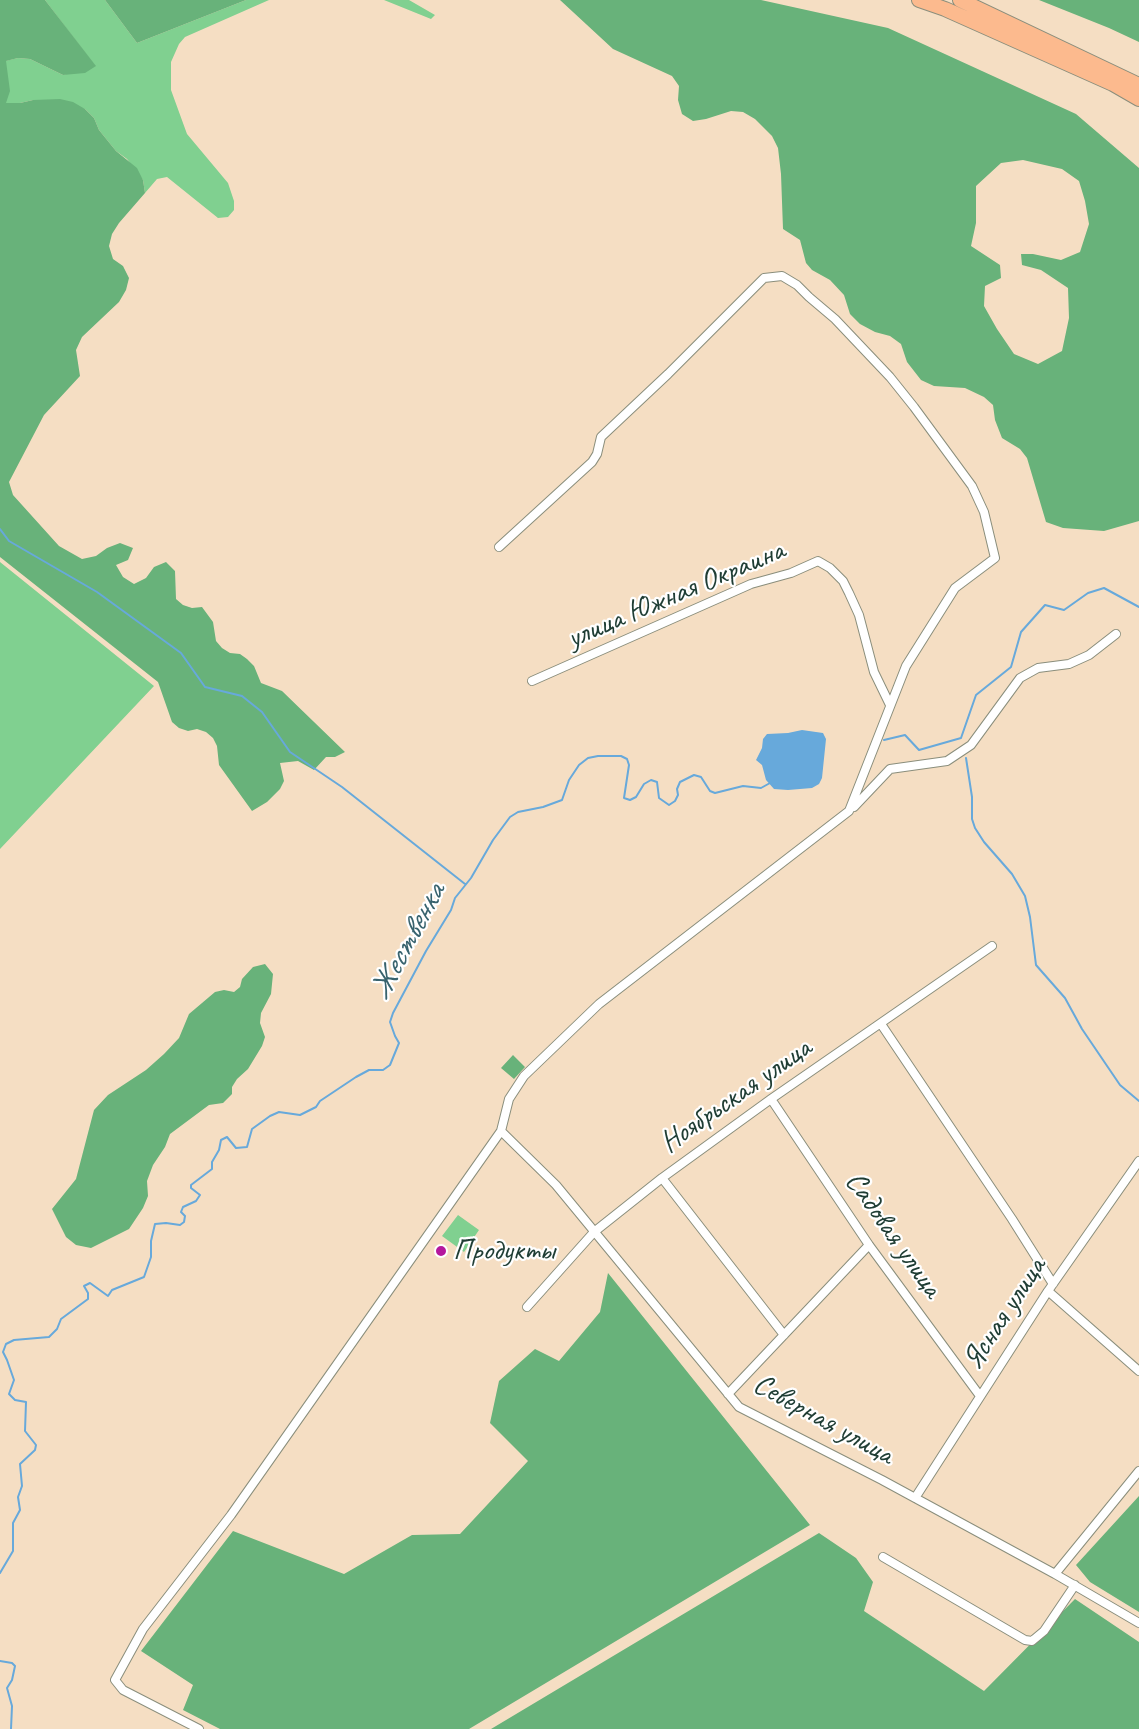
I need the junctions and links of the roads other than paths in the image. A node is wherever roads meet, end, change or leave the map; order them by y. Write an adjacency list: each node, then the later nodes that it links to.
1 (919, 0): 4 (main road)
2 (960, 0): 3 (main road)
3 (1139, 85)
4 (1139, 99)
5 (500, 546): 8 (street)
6 (1116, 634): 9 (street)
7 (532, 681): 8 (street, улица Южная Окраина)
8 (890, 705): 9 (street)
9 (849, 811): 13 (street)
10 (992, 946): 11 (street, Ноябрьская улица)
11 (881, 1024): 12 (street, Ноябрьская улица); 18 (street)
12 (771, 1099): 15 (street, Ноябрьская улица); 17 (street, Садовая улица)
13 (501, 1131): 16 (street, Северная улица); 30 (street)
14 (1139, 1161): 18 (street, Ясная улица)
15 (662, 1178): 16 (street, Ноябрьская улица); 20 (street)
16 (594, 1232): 19 (street, Ноябрьская улица); 22 (street, Северная улица)
17 (869, 1245): 20 (street); 23 (street, Садовая улица)
18 (1050, 1287): 21 (street); 23 (street, Ясная улица)
19 (527, 1306)
20 (784, 1335): 22 (street)
21 (1139, 1371)
22 (728, 1394): 25 (street, Северная улица)
23 (980, 1396): 25 (street, Ясная улица)
24 (1139, 1471): 27 (street)
25 (915, 1498): 27 (street, Северная улица)
26 (883, 1557): 28 (street)
27 (1055, 1574): 28 (street, Северная улица)
28 (1075, 1585): 29 (street)
29 (1139, 1623)
30 (199, 1729)

